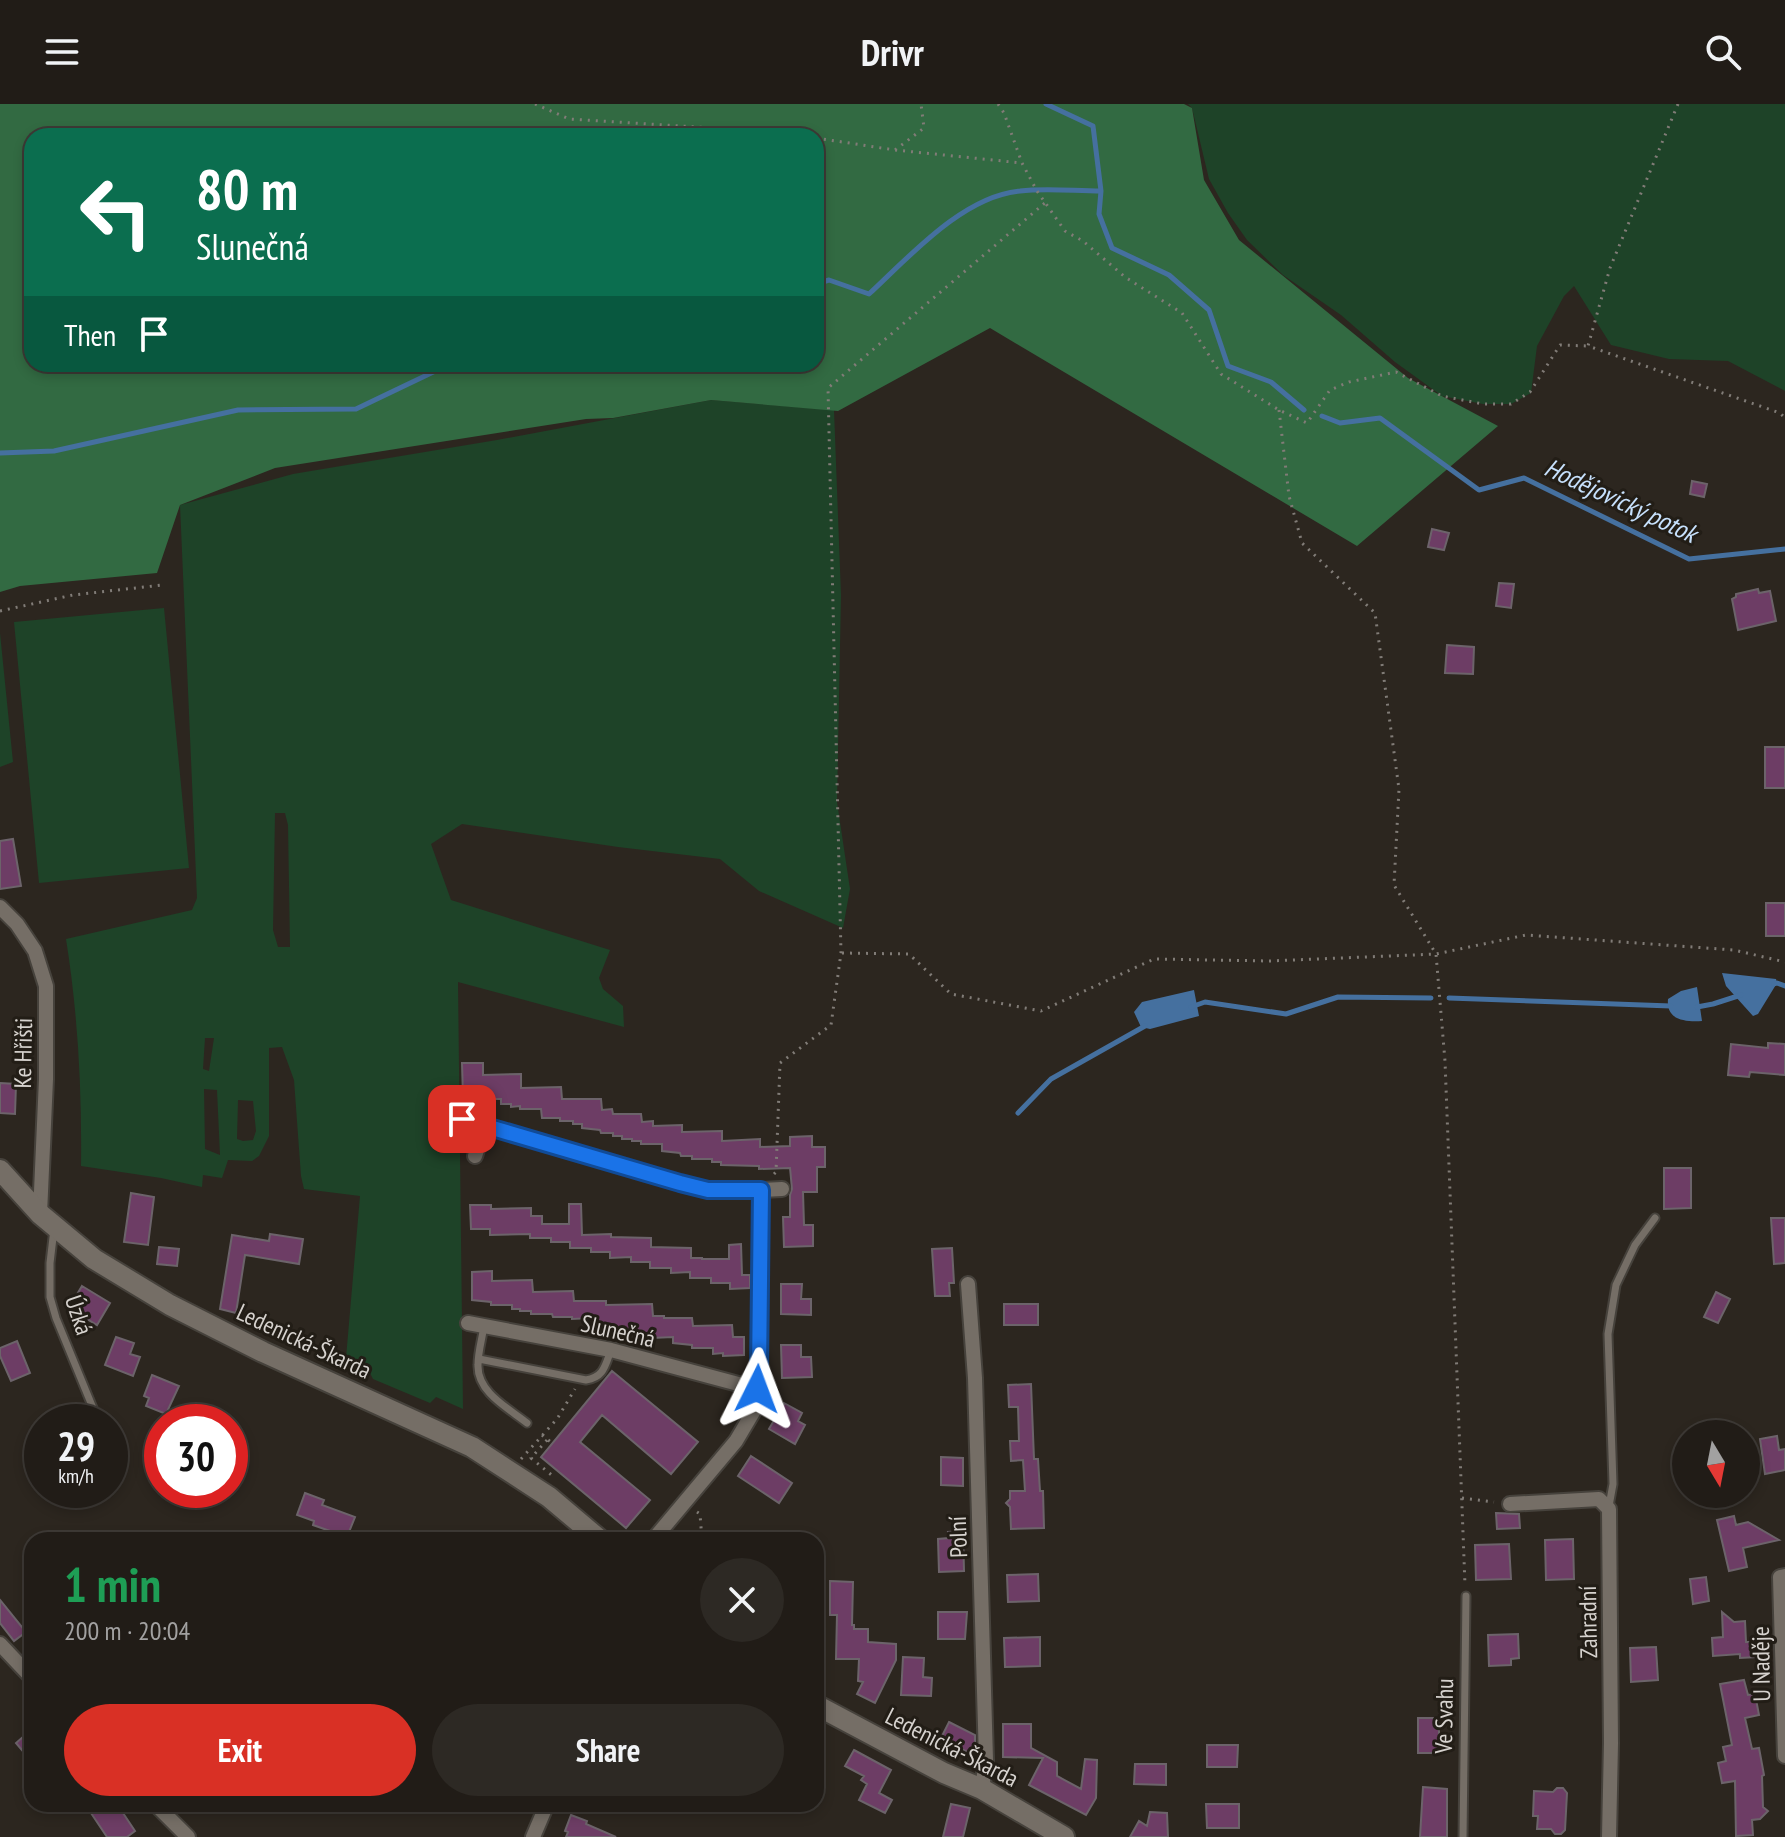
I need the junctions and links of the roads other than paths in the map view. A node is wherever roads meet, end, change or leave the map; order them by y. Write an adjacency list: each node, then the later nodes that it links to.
1 (0, 907): 9 (street, Ke Hřišti)
2 (462, 1119): 3 (street)
3 (485, 1125): 4 (street); 7 (street)
4 (475, 1156)
5 (0, 1170): 9 (main road, Ledenická-Škarda)
6 (782, 1189): 7 (street)
7 (761, 1190): 15 (street)
8 (1655, 1218): 19 (lane)
9 (47, 1220): 16 (lane, Úzká); 20 (main road, Ledenická-Škarda)
10 (968, 1284): 28 (street, Polní)
11 (468, 1323): 12 (street, Slunečná)
12 (484, 1326): 13 (street, Slunečná); 14 (lane)
13 (611, 1350): 14 (lane); 15 (street, Slunečná)
14 (479, 1359): 17 (lane)
15 (757, 1389): 21 (street)
16 (91, 1404)
17 (527, 1423)
18 (1510, 1504): 19 (street)
19 (1609, 1509): 35 (street, Zahradní)
20 (591, 1532)
21 (660, 1532)
22 (1785, 1576): 27 (street, U Naděje)
23 (1466, 1596): 34 (lane, Ve Svahu)
24 (0, 1644): 25 (street)
25 (24, 1670)
26 (824, 1709): 28 (main road, Ledenická-Škarda)
27 (1785, 1756)
28 (982, 1789): 33 (main road, Ledenická-Škarda)
29 (163, 1812): 31 (street)
30 (544, 1812): 32 (street)
31 (188, 1837)
32 (533, 1837)
33 (1064, 1837)
34 (1463, 1837)
35 (1609, 1837)

